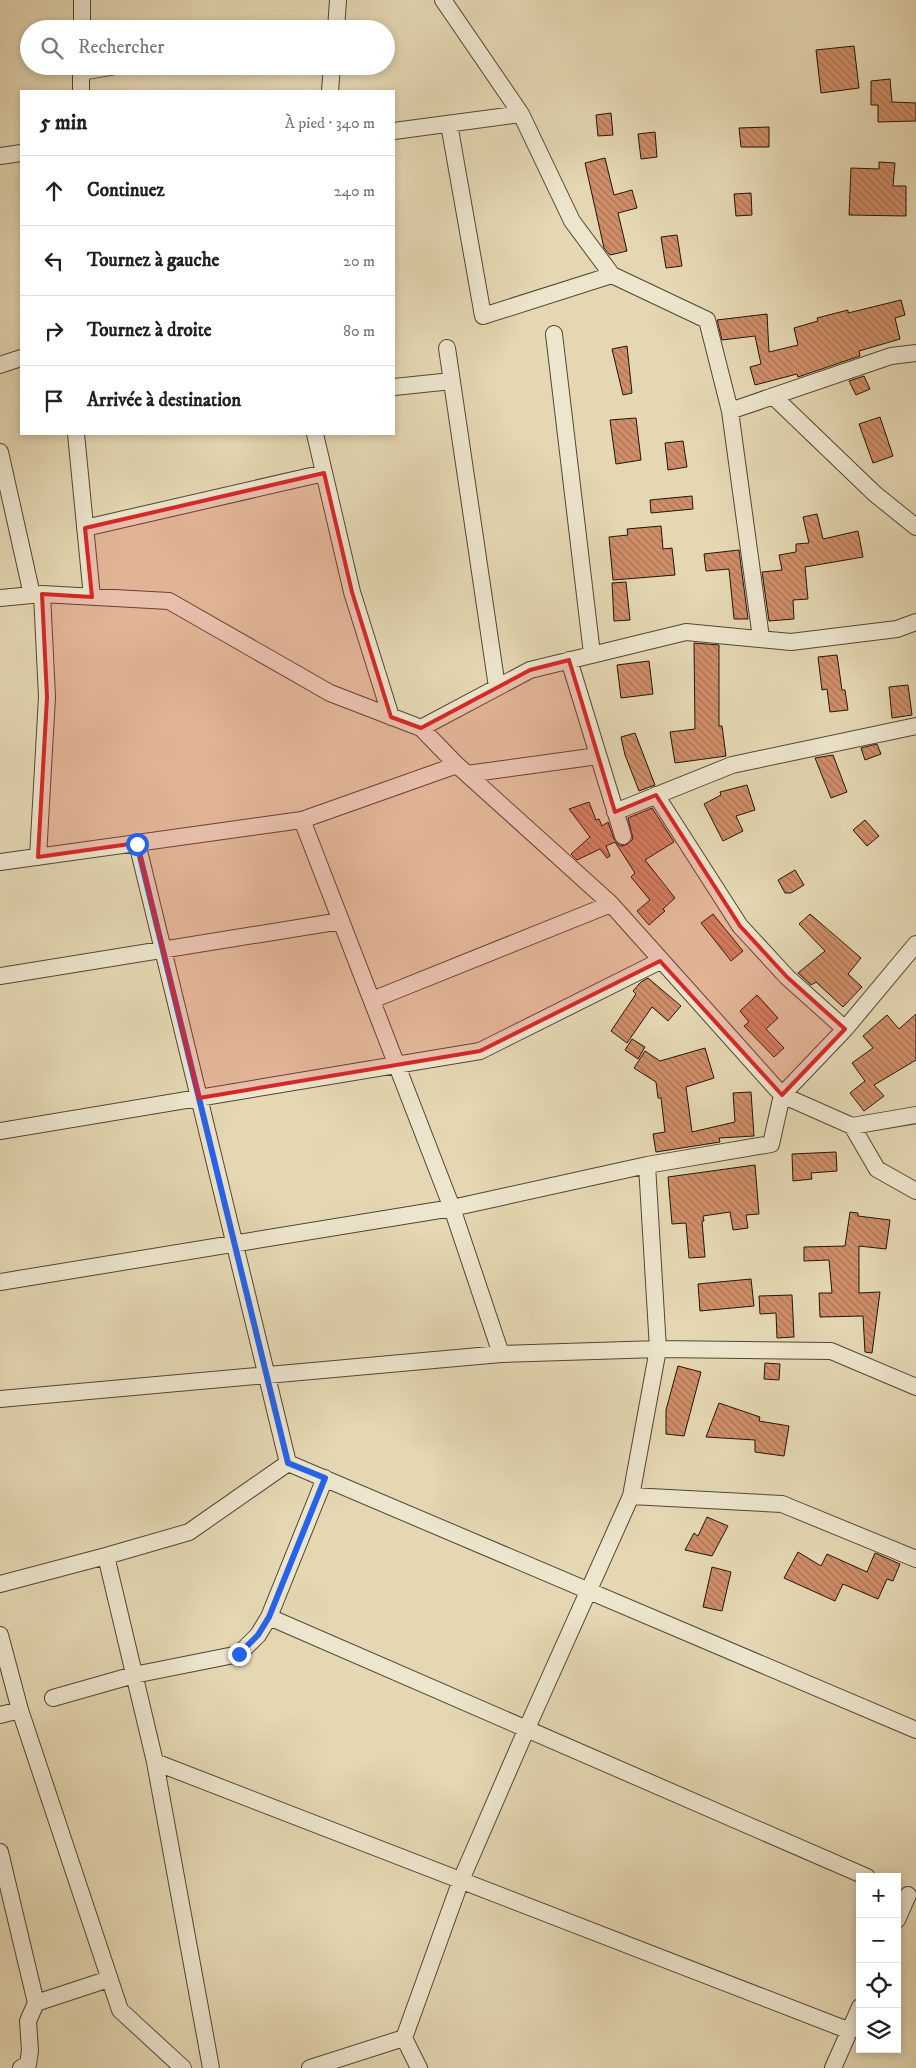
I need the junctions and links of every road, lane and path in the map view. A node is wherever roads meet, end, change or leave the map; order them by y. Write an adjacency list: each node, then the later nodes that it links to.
1 (82, 0): 4 (street)
2 (338, 0): 5 (street)
3 (443, 0): 10 (street)
4 (82, 20)
5 (337, 20)
6 (81, 75): 8 (street)
7 (331, 75): 9 (street)
8 (81, 90)
9 (330, 90)
10 (521, 114): 11 (street); 15 (street)
11 (449, 124): 12 (street); 15 (street)
12 (395, 131)
13 (20, 152): 14 (street)
14 (0, 156)
15 (612, 275): 24 (street)
16 (554, 334): 37 (street)
17 (447, 348): 21 (street)
18 (916, 353): 23 (street)
19 (20, 358): 20 (street)
20 (0, 365)
21 (452, 381): 22 (street); 39 (street)
22 (395, 387)
23 (773, 396): 24 (street); 30 (street)
24 (730, 410): 36 (street)
25 (76, 435): 31 (street)
26 (315, 435): 28 (street)
27 (0, 452): 29 (street)
28 (324, 473): 31 (street); 40 (street)
29 (4, 486): 32 (street)
30 (916, 527)
31 (85, 528): 33 (street)
32 (37, 594): 33 (street); 34 (street); 50 (street)
33 (92, 597): 40 (street)
34 (0, 598)
35 (916, 622): 36 (street)
36 (761, 638): 37 (street)
37 (592, 654): 38 (street)
38 (569, 660): 39 (street); 43 (street)
39 (497, 687): 42 (street)
40 (391, 717): 42 (street)
41 (916, 726): 45 (street)
42 (421, 728): 44 (street)
43 (598, 756): 44 (street); 46 (street)
44 (462, 770): 47 (street); 52 (street)
45 (656, 795): 46 (street); 59 (street)
46 (615, 812): 48 (street)
47 (302, 820): 49 (street); 53 (street)
48 (623, 836)
49 (137, 844): 50 (street); 55 (street)
50 (38, 857): 51 (street)
51 (0, 862)
52 (611, 904): 56 (street); 58 (street)
53 (341, 921): 55 (street); 58 (street)
54 (916, 944): 59 (street)
55 (162, 949): 57 (street); 62 (street)
56 (660, 961): 60 (street); 61 (street)
57 (0, 976)
58 (372, 1000): 60 (street)
59 (845, 1029): 61 (street)
60 (396, 1064): 62 (street); 68 (street)
61 (782, 1095): 64 (street); 66 (street)
62 (199, 1098): 65 (street); 69 (street)
63 (916, 1115): 64 (street)
64 (852, 1126): 67 (street)
65 (0, 1131)
66 (647, 1165): 68 (street); 71 (street)
67 (916, 1191)
68 (452, 1208): 69 (street); 72 (street)
69 (234, 1244): 70 (street); 73 (street)
70 (0, 1282)
71 (658, 1350): 72 (street); 74 (street); 78 (street)
72 (501, 1354): 73 (street)
73 (267, 1375): 75 (street); 76 (street)
74 (916, 1387)
75 (0, 1399)
76 (288, 1463): 77 (street); 79 (street)
77 (325, 1478): 82 (street); 83 (street)
78 (631, 1496): 80 (street); 82 (street)
79 (106, 1556): 81 (street); 85 (street)
80 (916, 1559)
81 (0, 1584)
82 (589, 1591): 89 (street); 90 (street)
83 (269, 1617): 85 (street); 89 (street)
84 (1, 1641): 87 (street)
85 (134, 1675): 86 (street); 91 (street)
86 (52, 1698)
87 (20, 1710): 88 (street); 97 (street)
88 (0, 1714)
89 (527, 1728): 93 (street); 94 (street)
90 (916, 1730)
91 (156, 1762): 94 (street); 105 (street)
92 (0, 1852): 98 (street)
93 (858, 1873)
94 (461, 1880): 100 (street); 101 (street)
95 (907, 1894): 96 (street)
96 (898, 1918)
97 (109, 1979): 98 (street); 104 (street)
98 (36, 2003): 103 (street)
99 (860, 2008): 100 (street)
100 (850, 2031): 107 (street)
101 (404, 2038): 102 (street); 106 (street)
102 (315, 2067)
103 (21, 2068)
104 (183, 2068)
105 (210, 2068)
106 (419, 2068)
107 (833, 2068)

